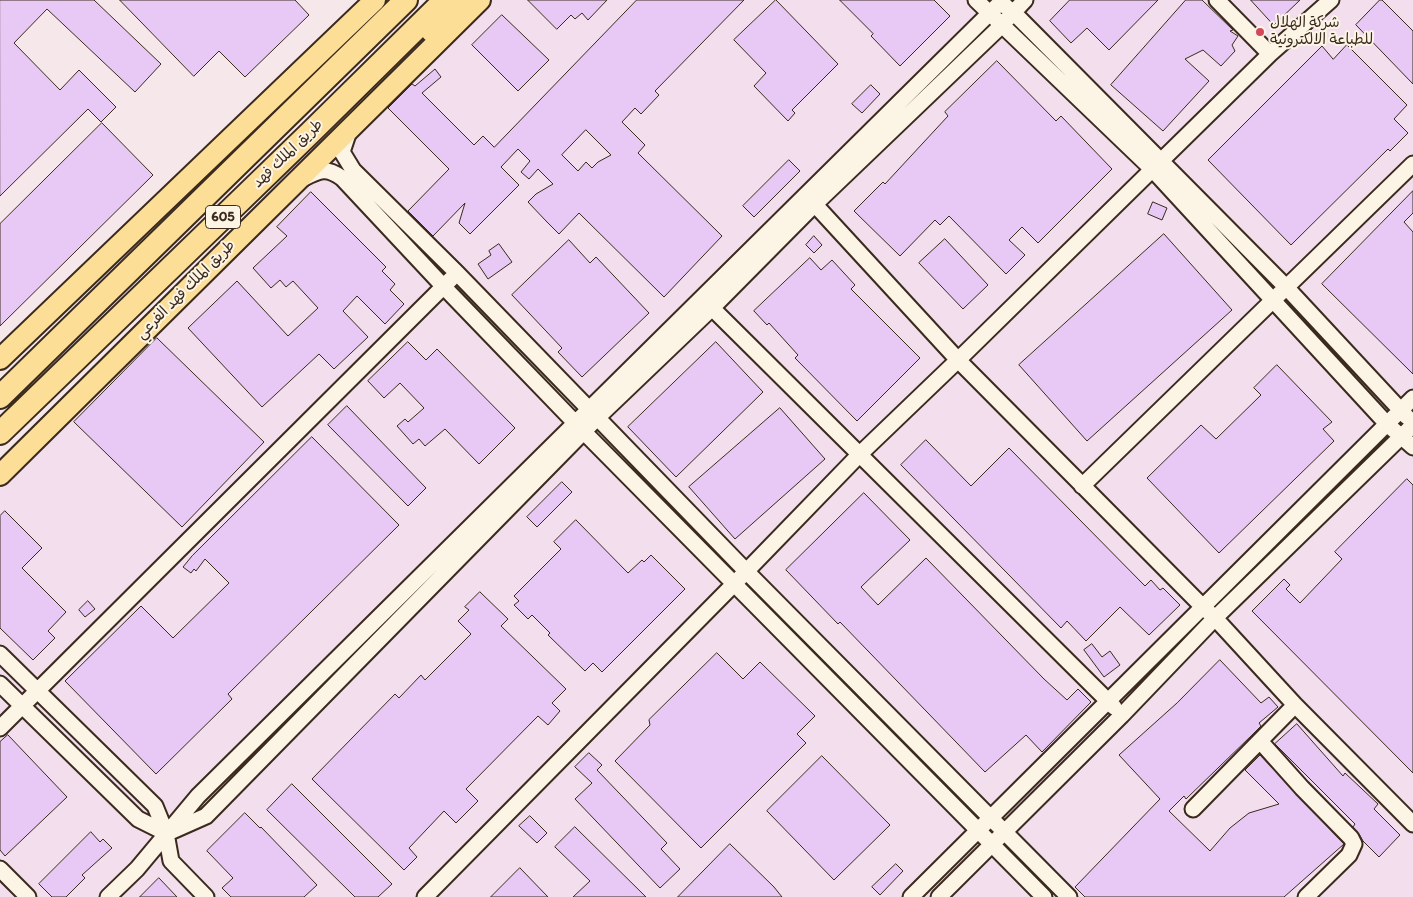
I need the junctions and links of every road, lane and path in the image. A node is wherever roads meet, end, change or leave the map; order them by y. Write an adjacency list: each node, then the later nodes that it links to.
1 (375, 0): 27 (main road)
2 (406, 0): 29 (highway, طريق الملك فهد / 605)
3 (445, 0): 16 (highway, طريق الملك فهد / 605)
4 (469, 0): 16 (highway)
5 (480, 0): 15 (main road, طريق الملك فهد الفرعي)
6 (976, 0): 12 (street)
7 (1025, 0): 11 (street)
8 (1217, 0): 14 (street)
9 (1331, 0): 14 (street)
10 (1000, 1): 11 (street); 12 (street)
11 (1013, 12): 13 (street); 18 (street)
12 (989, 14): 13 (street); 20 (street)
13 (1001, 26): 18 (street); 20 (street)
14 (1270, 54): 18 (street)
15 (349, 131): 19 (main road, طريق الملك فهد الفرعي); 21 (street)
16 (311, 132): 36 (highway, طريق الملك فهد / 605)
17 (1413, 164): 23 (street)
18 (1158, 170): 23 (street); 24 (street); 28 (street)
19 (296, 182): 22 (street); 41 (main road, طريق الملك فهد الفرعي)
20 (810, 199): 25 (street); 28 (street); 32 (street)
21 (457, 273): 22 (street); 32 (street)
22 (444, 286): 35 (street); 50 (street)
23 (1286, 288): 24 (street); 26 (street); 31 (street)
24 (1273, 301): 26 (street); 43 (street)
25 (712, 308): 32 (street); 39 (street)
26 (1286, 315): 33 (street)
27 (0, 359)
28 (958, 360): 39 (street); 43 (street)
29 (0, 397)
30 (1413, 398): 31 (street)
31 (1401, 410): 33 (street); 34 (street)
32 (593, 414): 35 (street); 40 (street)
33 (1387, 424): 37 (street); 46 (street)
34 (1413, 424): 37 (street)
35 (580, 427): 42 (street); 62 (street)
36 (0, 433)
37 (1402, 436): 38 (street); 47 (street)
38 (1413, 447)
39 (860, 454): 44 (street); 51 (street)
40 (648, 468): 42 (street); 44 (street)
41 (0, 475)
42 (640, 486): 45 (street)
43 (1082, 486): 46 (street)
44 (746, 571): 45 (street); 58 (street)
45 (734, 584): 60 (street); 70 (street)
46 (1202, 606): 47 (street); 51 (street)
47 (1215, 618): 52 (street); 54 (street)
48 (0, 654): 50 (street)
49 (0, 684): 53 (street)
50 (37, 691): 53 (street); 62 (street)
51 (1108, 701): 54 (street); 58 (street)
52 (1296, 705): 56 (street); 59 (street)
53 (22, 706): 55 (street); 62 (street)
54 (1122, 715): 61 (street)
55 (0, 728)
56 (1260, 741): 57 (street); 75 (street)
57 (1193, 809)
58 (991, 817): 60 (street); 61 (street)
59 (1413, 824)
60 (978, 830): 63 (street); 64 (street)
61 (1004, 832): 63 (street); 74 (street)
62 (166, 834): 68 (street); 69 (street)
63 (992, 845): 66 (street); 73 (street)
64 (943, 865): 66 (street); 71 (street)
65 (0, 869): 67 (street)
66 (956, 880): 72 (street)
67 (28, 897)
68 (108, 897)
69 (206, 897)
70 (425, 897)
71 (910, 897)
72 (939, 897)
73 (1044, 897)
74 (1069, 897)
75 (1306, 897)

